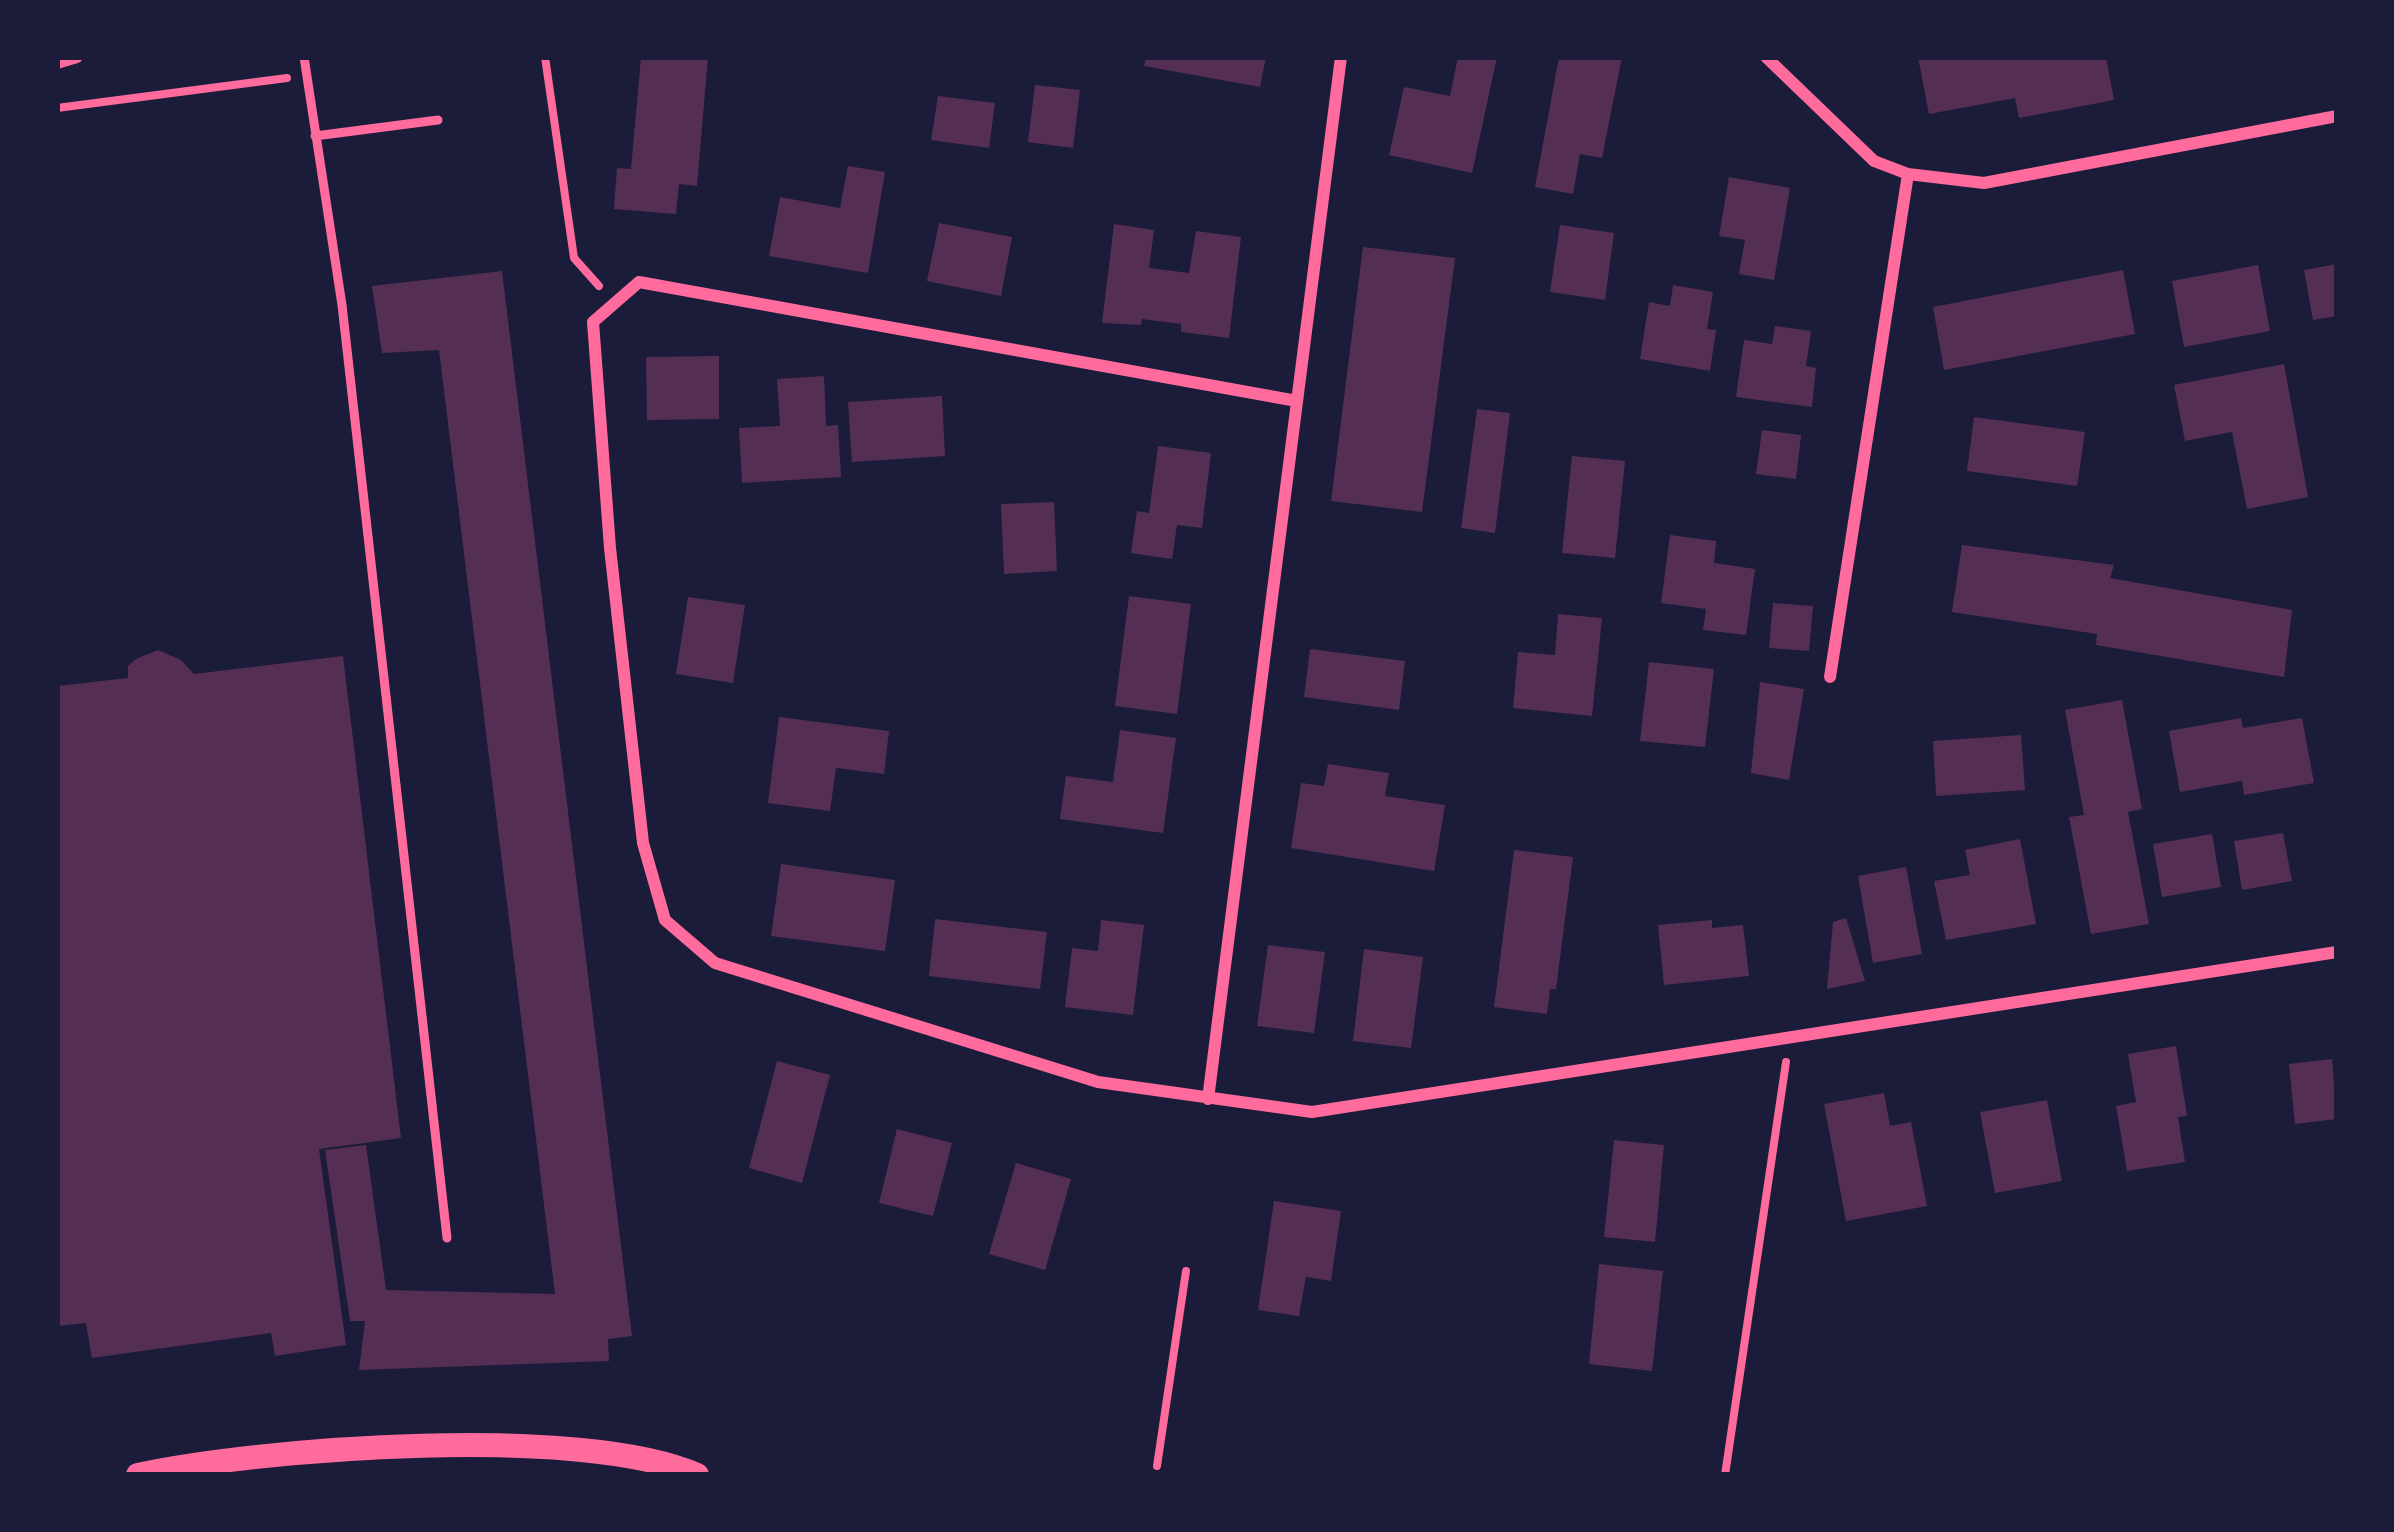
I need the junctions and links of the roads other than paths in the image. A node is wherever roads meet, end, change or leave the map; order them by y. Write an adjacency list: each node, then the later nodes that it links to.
1 (77, 57): 5 (street)
2 (304, 57): 8 (lane)
3 (1341, 57): 10 (street)
4 (1766, 57): 9 (street)
5 (57, 63)
6 (2337, 116): 9 (street)
7 (438, 120): 8 (lane)
8 (315, 136): 14 (lane)
9 (1908, 174): 11 (street)
10 (1297, 401): 13 (street); 13 (street)
11 (1830, 676)
12 (2337, 952): 13 (street)
13 (1208, 1099)
14 (447, 1238)
15 (138, 1475): 16 (main road)
16 (697, 1475)

